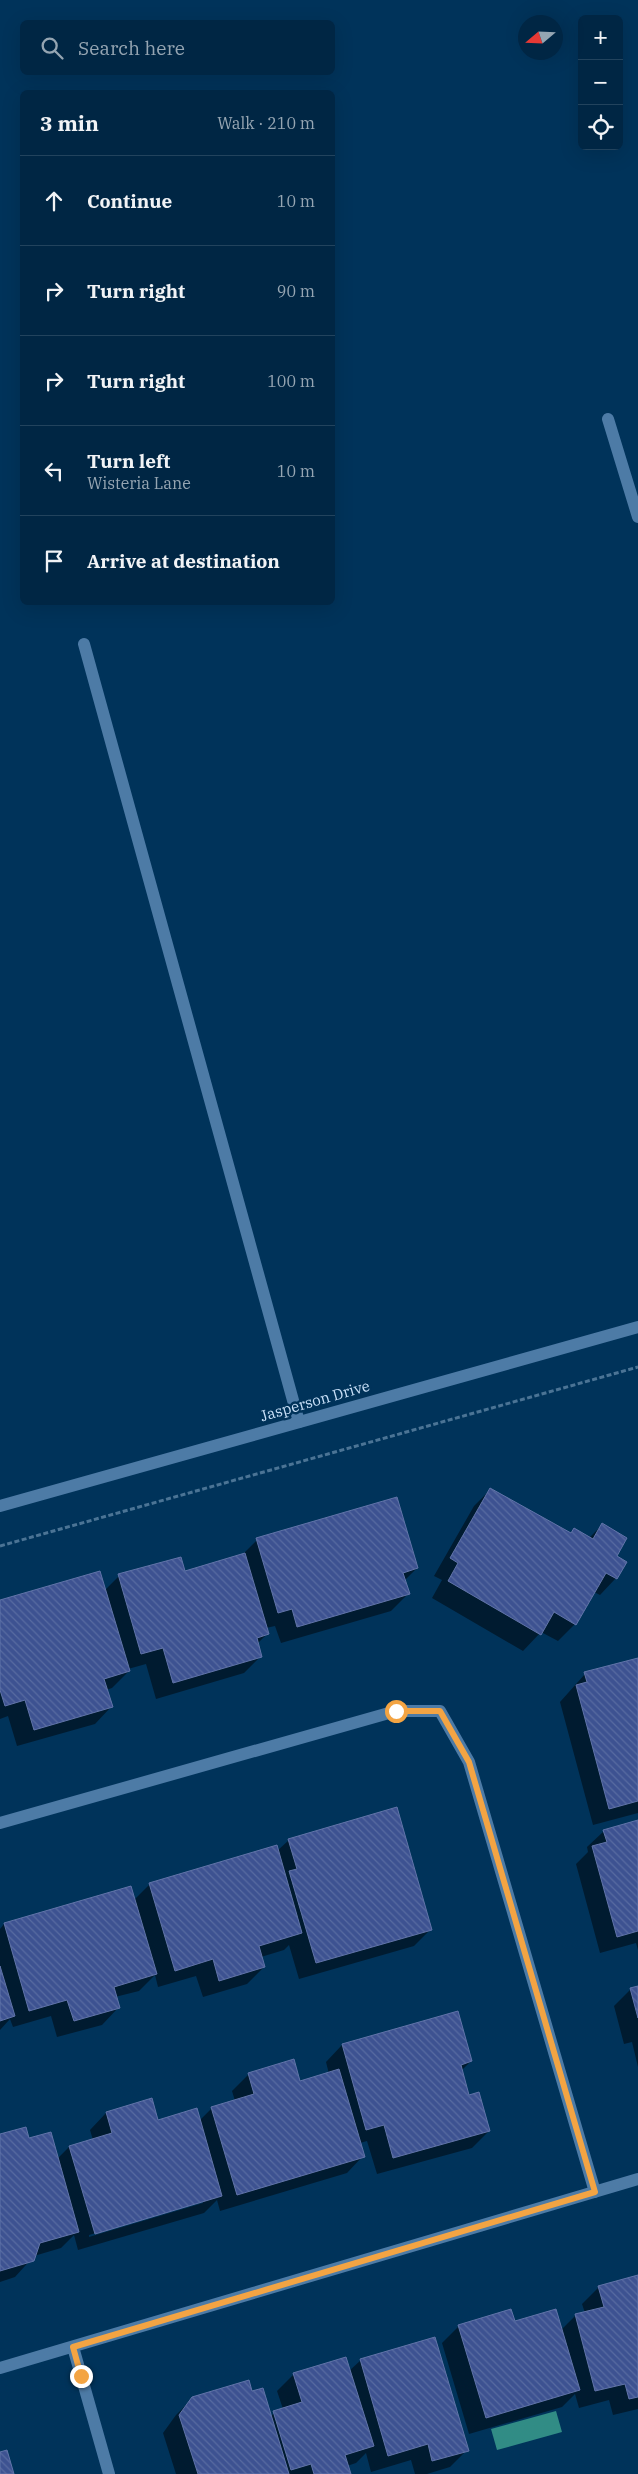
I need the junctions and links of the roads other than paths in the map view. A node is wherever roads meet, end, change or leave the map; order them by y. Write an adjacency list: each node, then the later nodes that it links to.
1 (608, 419): 2 (street)
2 (638, 517)
3 (84, 644): 5 (street)
4 (638, 1327): 5 (street, Jasperson Drive)
5 (299, 1422): 6 (street, Jasperson Drive)
6 (0, 1506)
7 (0, 1823): 9 (street)
8 (638, 2179): 9 (street)
9 (595, 2192): 10 (street)
10 (73, 2347): 11 (street); 12 (street)
11 (0, 2368)
12 (109, 2474)

